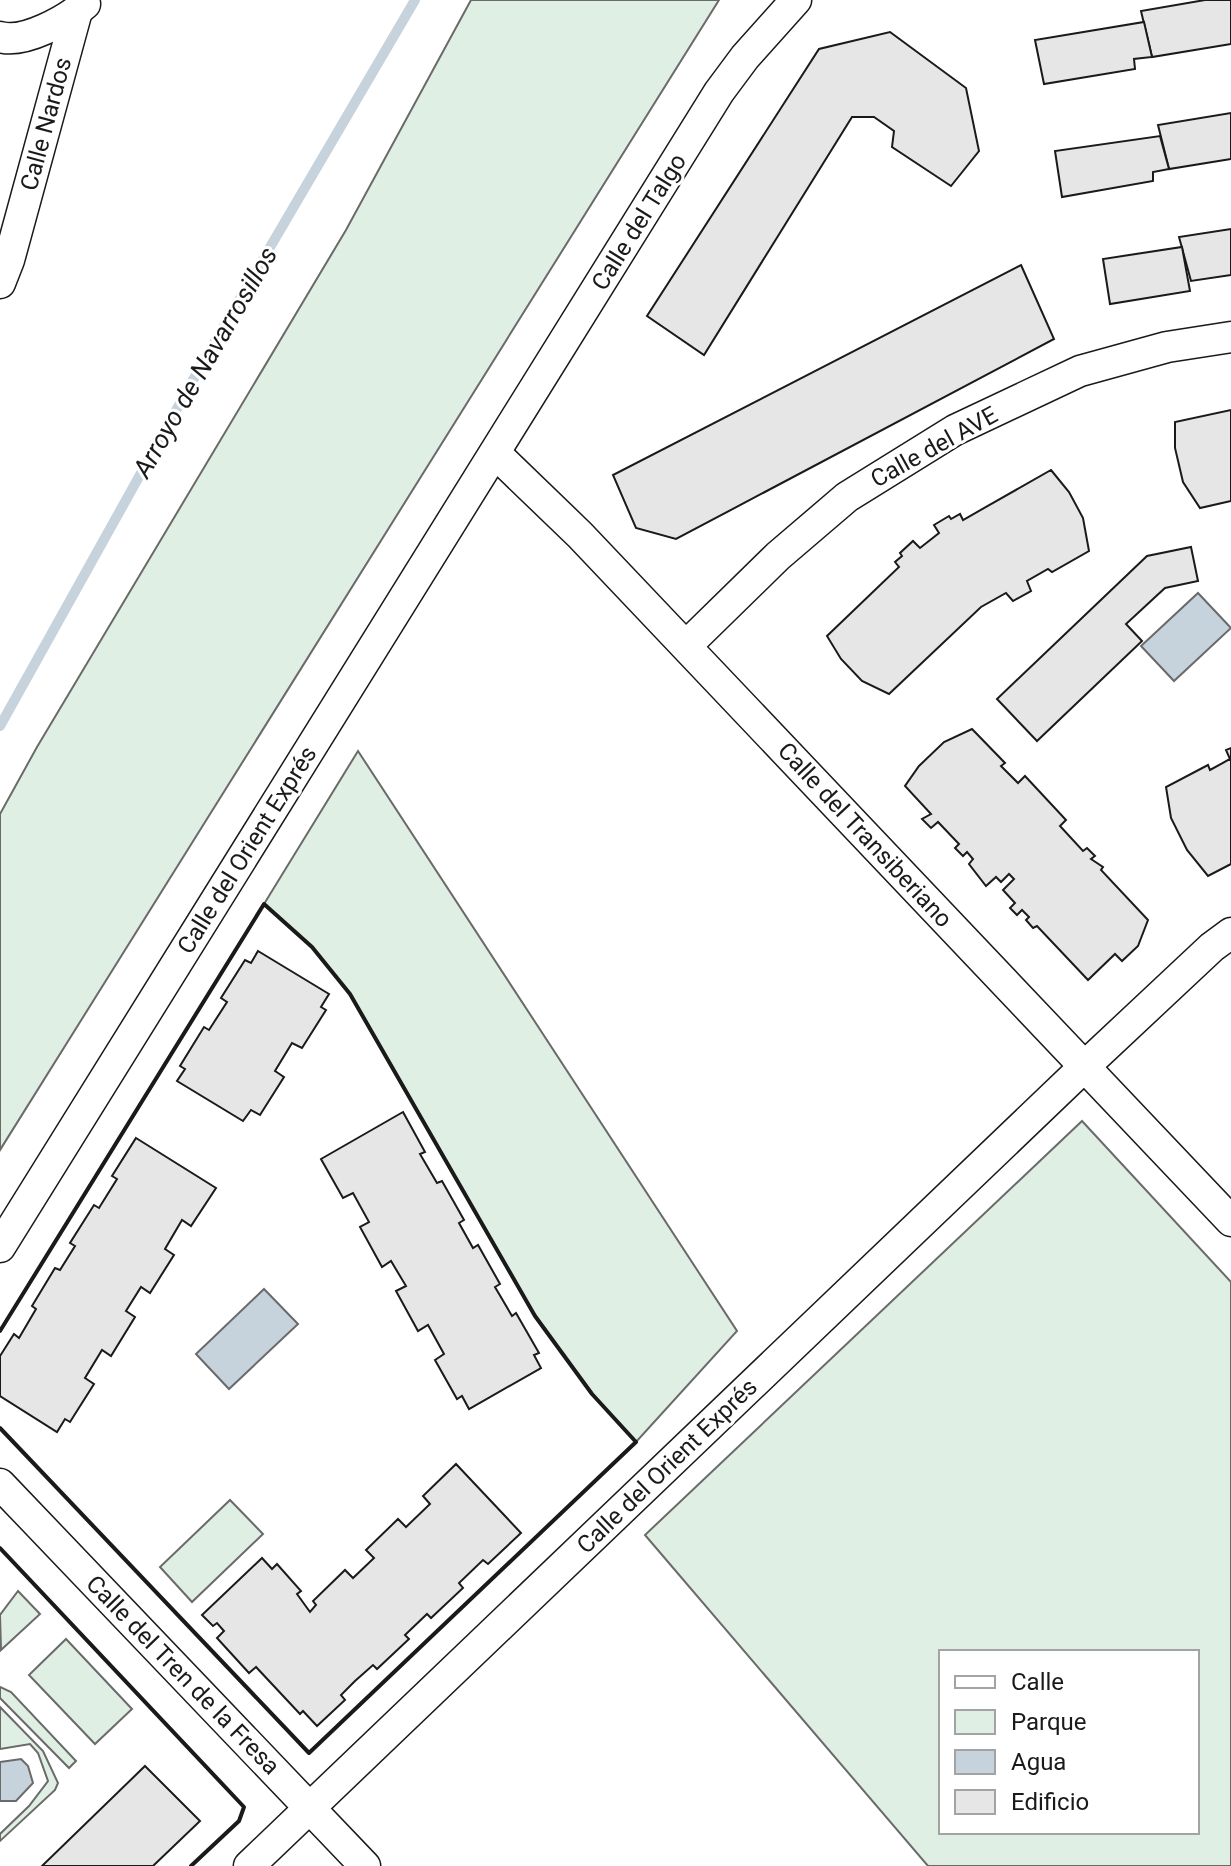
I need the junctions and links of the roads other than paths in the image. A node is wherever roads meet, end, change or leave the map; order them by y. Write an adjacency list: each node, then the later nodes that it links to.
1 (796, 0): 6 (street, Calle del Talgo)
2 (83, 5): 3 (street, Calle Nardos); 4 (street, Calle Nardos)
3 (0, 37)
4 (0, 283)
5 (1231, 337): 7 (street, Calle del AVE)
6 (495, 453): 7 (street, Calle del Transiberiano); 11 (street, Calle del Orient Exprés)
7 (686, 646): 9 (street, Calle del Transiberiano)
8 (1231, 933): 9 (street, Calle del Orient Exprés)
9 (1084, 1067): 10 (street, Calle del Transiberiano); 13 (street, Calle del Orient Exprés)
10 (1231, 1221)
11 (0, 1247)
12 (0, 1484): 13 (street, Calle del Tren de la Fresa)
13 (311, 1808): 14 (street, Calle del Orient Exprés); 15 (street, Calle del Tren de la Fresa)
14 (249, 1866)
15 (365, 1866)

